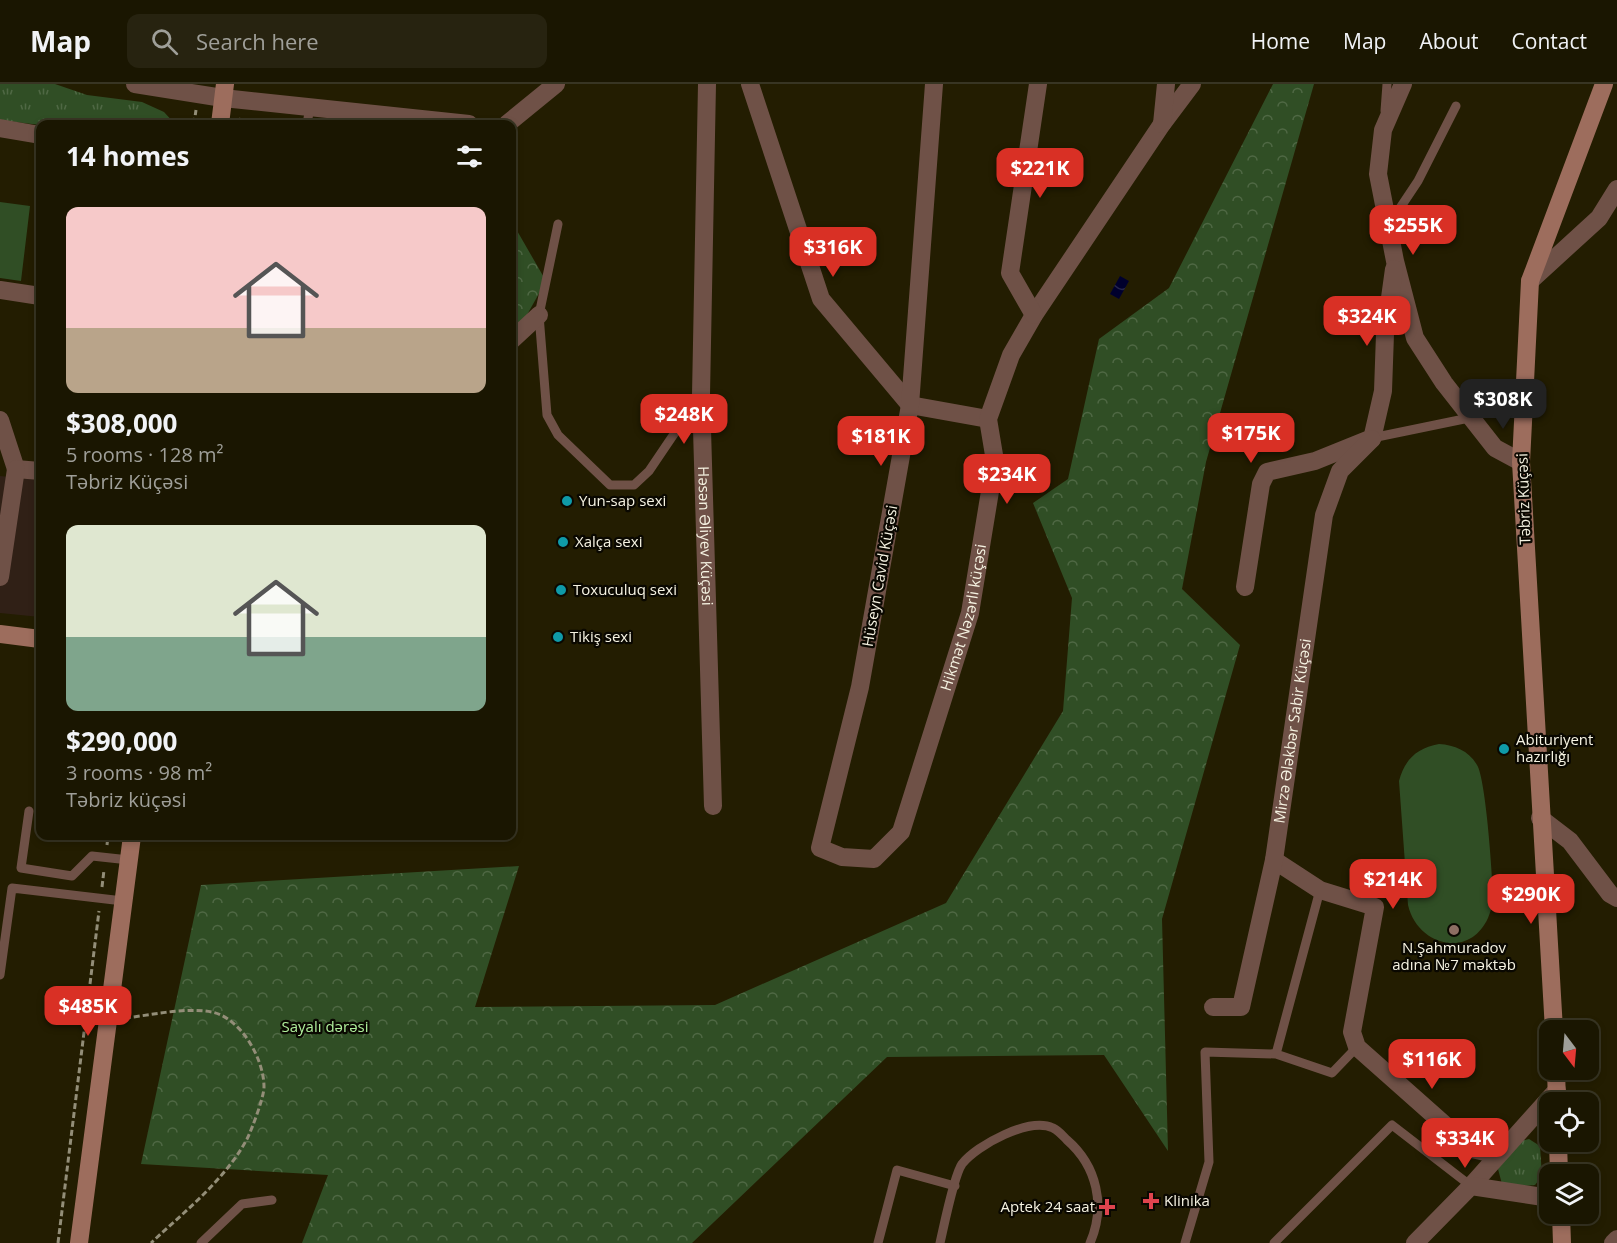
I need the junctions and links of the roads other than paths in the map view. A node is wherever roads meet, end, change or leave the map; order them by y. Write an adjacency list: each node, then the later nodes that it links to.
1 (135, 84): 13 (street)
2 (556, 84): 18 (street)
3 (707, 84): 34 (street, Həsən Əliyev Küçəsi)
4 (750, 84): 35 (street)
5 (920, 84): 19 (street)
6 (934, 84): 19 (street, Hüseyn Cavid Küçəsi)
7 (1038, 84): 32 (street)
8 (1166, 84): 20 (street, Hikmət Nəzərli küçəsi)
9 (1192, 84): 20 (street, Hikmət Nəzərli küçəsi)
10 (1387, 84): 22 (lane)
11 (1403, 84): 22 (street)
12 (1604, 84): 28 (main road, Təbriz Küçəsi)
13 (224, 91): 15 (street); 16 (main road)
14 (1456, 106): 25 (lane)
15 (308, 116): 17 (street)
16 (220, 120)
17 (388, 120)
18 (512, 120)
19 (932, 121): 35 (street, Hüseyn Cavid Küçəsi)
20 (1162, 124): 32 (street, Hikmət Nəzərli küçəsi)
21 (0, 128): 23 (street)
22 (1383, 130): 25 (street)
23 (36, 134)
24 (1617, 189): 28 (street)
25 (1390, 223): 27 (street)
26 (558, 224): 31 (lane)
27 (1395, 261): 36 (street); 39 (street)
28 (1530, 281): 40 (main road, Təbriz Küçəsi)
29 (0, 290): 30 (street)
30 (36, 295)
31 (539, 315): 33 (street); 34 (lane)
32 (1034, 315): 37 (street, Hikmət Nəzərli küçəsi)
33 (516, 336)
34 (701, 395): 47 (street, Həsən Əliyev Küçəsi)
35 (910, 405): 37 (street); 51 (street, Hüseyn Cavid Küçəsi)
36 (1469, 418): 39 (lane); 40 (street)
37 (988, 419): 51 (street, Hikmət Nəzərli küçəsi)
38 (0, 420): 41 (street)
39 (1372, 439): 44 (street); 53 (street, Mirzə Ələkbər Sabir Küçəsi)
40 (1521, 462): 49 (main road, Təbriz Küçəsi)
41 (16, 469): 42 (street); 43 (street)
42 (36, 471)
43 (0, 577)
44 (1245, 587)
45 (0, 634): 46 (main road)
46 (36, 638)
47 (712, 806)
48 (29, 811): 52 (lane)
49 (1540, 818): 55 (street); 59 (main road)
50 (132, 840): 52 (main road)
51 (820, 848)
52 (129, 860): 56 (main road)
53 (1274, 860): 54 (street); 58 (street, Mirzə Ələkbər Sabir Küçəsi)
54 (1320, 890): 60 (street); 61 (lane)
55 (1617, 898)
56 (123, 902): 57 (lane); 70 (main road)
57 (0, 975)
58 (1213, 1007)
59 (1554, 1020)
60 (1356, 1047): 61 (lane); 63 (street)
61 (1276, 1053): 75 (lane)
62 (1539, 1114): 63 (street)
63 (1503, 1150): 64 (street)
64 (1471, 1185): 66 (street); 76 (lane); 77 (street)
65 (955, 1186): 72 (lane); 73 (lane); 74 (lane)
66 (1539, 1196)
67 (272, 1200): 71 (lane)
68 (1561, 1224): 78 (main road)
69 (1617, 1239): 79 (street)
70 (79, 1243)
71 (201, 1243)
72 (878, 1243)
73 (940, 1243)
74 (1090, 1243)
75 (1185, 1243)
76 (1274, 1243)
77 (1415, 1243)
78 (1562, 1243)
79 (1613, 1243)

